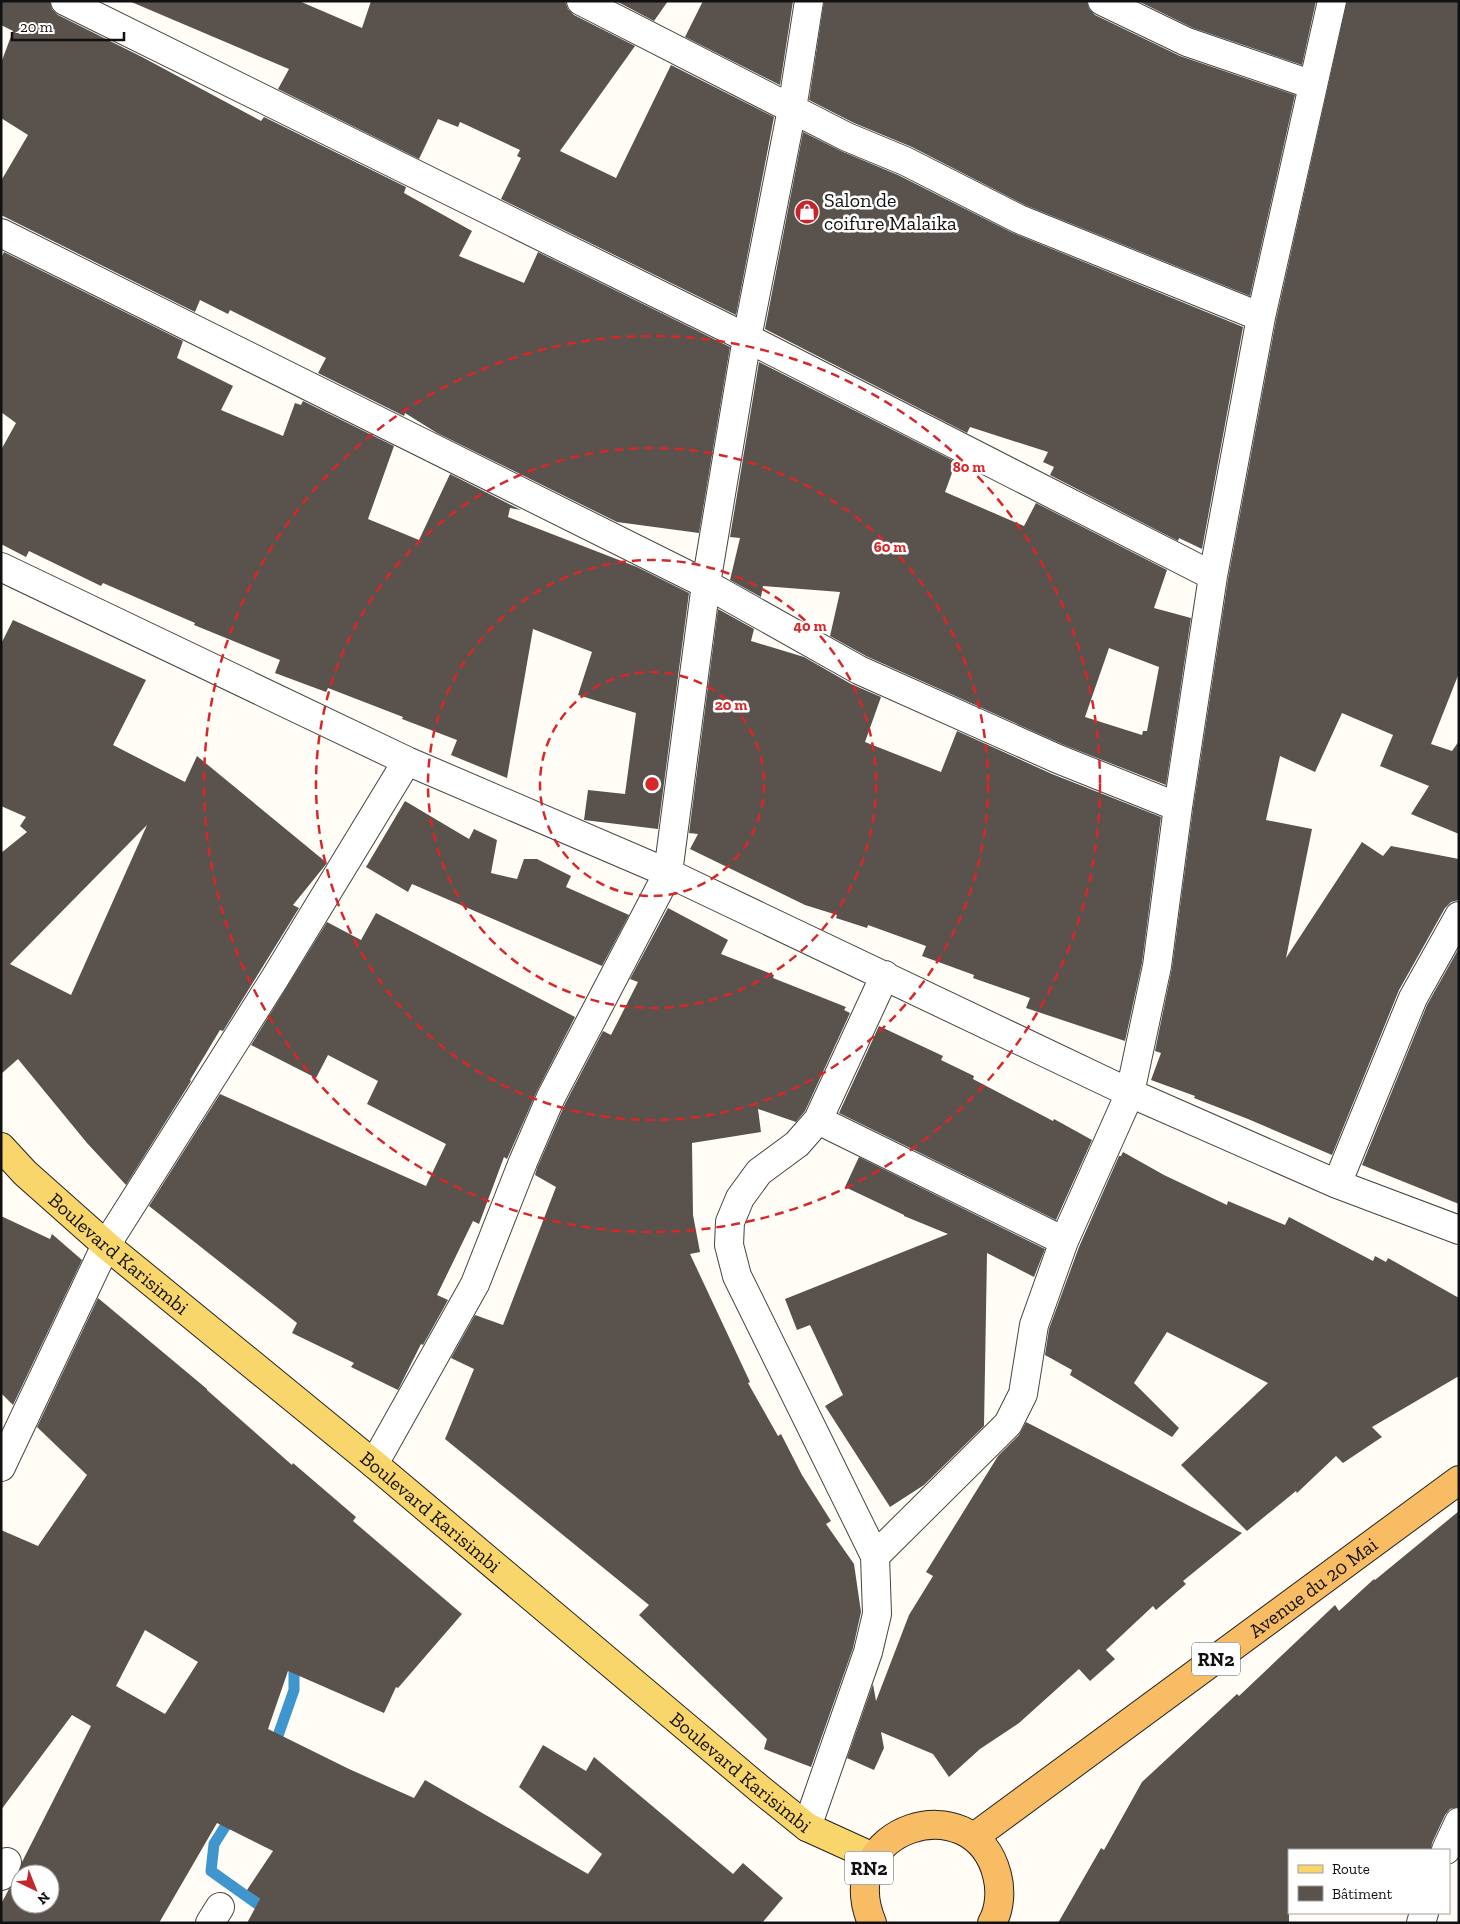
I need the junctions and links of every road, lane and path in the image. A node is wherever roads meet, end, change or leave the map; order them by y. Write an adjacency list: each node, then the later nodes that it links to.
1 (65, 1): 10 (street)
2 (580, 1): 7 (street)
3 (809, 1): 7 (street)
4 (1102, 1): 6 (street)
5 (1332, 1): 6 (street)
6 (1313, 84): 9 (street)
7 (792, 109): 9 (street); 10 (street)
8 (1, 233): 13 (street)
9 (1261, 318): 12 (street)
10 (747, 338): 12 (street); 13 (street)
11 (1, 567): 14 (street)
12 (1213, 576): 15 (street)
13 (706, 584): 15 (street); 16 (street)
14 (407, 761): 16 (street); 25 (street)
15 (1178, 807): 19 (street)
16 (668, 873): 18 (street); 26 (street)
17 (1459, 916): 22 (street)
18 (885, 975): 19 (street); 20 (street)
19 (1130, 1093): 22 (street); 24 (street)
20 (818, 1120): 24 (street); 29 (street)
21 (1, 1147): 25 (main road, Boulevard Karisimbi)
22 (1337, 1184): 23 (street)
23 (1459, 1230)
24 (1064, 1241): 29 (street)
25 (106, 1245): 26 (main road, Boulevard Karisimbi); 27 (street)
26 (374, 1464): 31 (main road, Boulevard Karisimbi)
27 (1, 1467)
28 (1459, 1480): 32 (highway, Avenue du 20 Mai / RN2)
29 (875, 1556): 31 (street)
30 (1459, 1822): 33 (street)
31 (807, 1827): 34 (main road, Boulevard Karisimbi)
32 (974, 1837): 34 (highway, RN2); 36 (highway, RN2)
33 (1446, 1849)
34 (873, 1857): 35 (highway, RN2)
35 (872, 1923)
36 (992, 1923)

